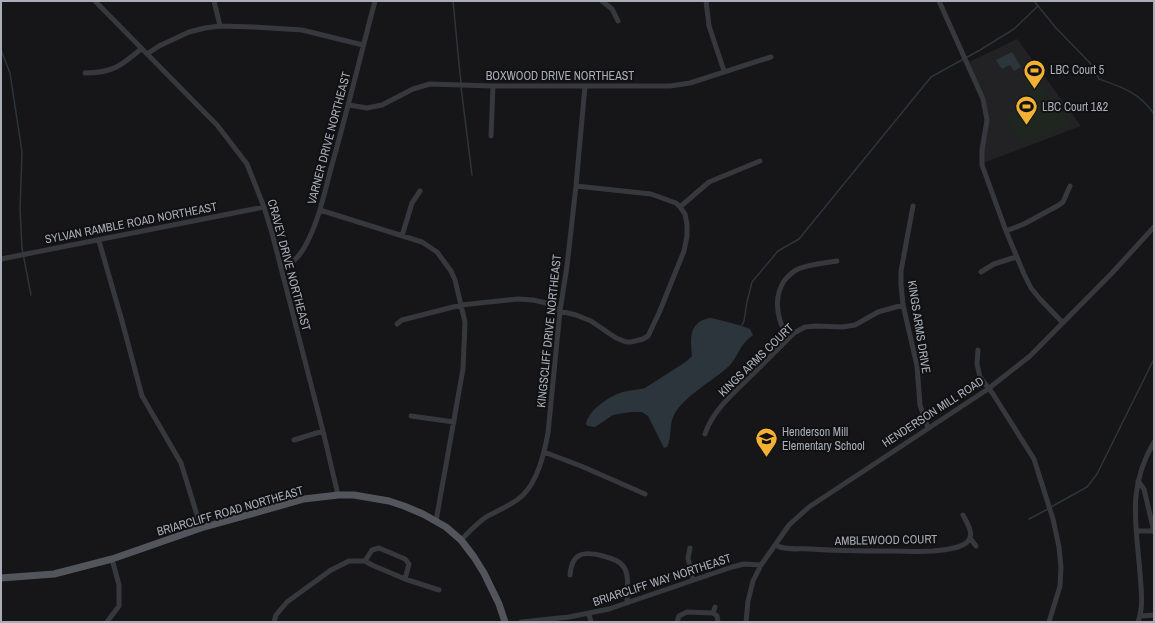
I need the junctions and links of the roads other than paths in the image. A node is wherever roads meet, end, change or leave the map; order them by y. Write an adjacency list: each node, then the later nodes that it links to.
1 (95, 1): 10 (street, CRAVEY DRIVE NORTHEAST)
2 (214, 1): 8 (street)
3 (375, 1): 9 (street, VARNER DRIVE NORTHEAST)
4 (602, 1): 7 (street)
5 (706, 1): 13 (street)
6 (939, 1): 28 (street)
7 (618, 22)
8 (220, 26): 9 (street); 11 (street)
9 (363, 45): 17 (street, VARNER DRIVE NORTHEAST)
10 (141, 49): 11 (street, CRAVEY DRIVE NORTHEAST); 14 (street)
11 (147, 54): 24 (street, CRAVEY DRIVE NORTHEAST)
12 (771, 58): 13 (street, BOXWOOD DRIVE NORTHEAST)
13 (724, 71): 16 (street, BOXWOOD DRIVE NORTHEAST)
14 (85, 73)
15 (493, 86): 16 (street, BOXWOOD DRIVE NORTHEAST); 17 (street, BOXWOOD DRIVE NORTHEAST); 18 (street)
16 (584, 86): 20 (street, KINGSCLIFF DRIVE NORTHEAST)
17 (349, 105): 26 (street, VARNER DRIVE NORTHEAST)
18 (491, 136)
19 (760, 161): 25 (street)
20 (576, 186): 25 (street); 38 (street, KINGSCLIFF DRIVE NORTHEAST)
21 (1070, 186): 28 (street)
22 (420, 191): 29 (street)
23 (913, 206): 36 (street, KINGS ARMS DRIVE)
24 (264, 207): 30 (street, SYLVAN RAMBLE ROAD NORTHEAST); 34 (street, CRAVEY DRIVE NORTHEAST)
25 (680, 207): 38 (street)
26 (320, 210): 29 (street); 34 (street, VARNER DRIVE NORTHEAST)
27 (1154, 227): 39 (street, HENDERSON MILL ROAD)
28 (1006, 231): 31 (street)
29 (402, 236): 37 (street)
30 (99, 240): 32 (street, SYLVAN RAMBLE ROAD NORTHEAST); 57 (street)
31 (1016, 257): 35 (street); 39 (street)
32 (1, 259)
33 (837, 261): 41 (street)
34 (281, 267): 47 (street, CRAVEY DRIVE NORTHEAST)
35 (981, 272)
36 (903, 305): 41 (street, KINGS ARMS COURT); 46 (street, KINGS ARMS DRIVE)
37 (461, 306): 38 (street); 40 (street); 45 (street)
38 (560, 311): 51 (street, KINGSCLIFF DRIVE NORTHEAST)
39 (1063, 323): 43 (street, HENDERSON MILL ROAD)
40 (397, 324)
41 (788, 339): 48 (street, KINGS ARMS COURT)
42 (978, 350): 43 (street)
43 (988, 389): 46 (street, HENDERSON MILL ROAD); 87 (street)
44 (411, 416): 45 (street)
45 (454, 422): 56 (street)
46 (928, 428): 62 (street, HENDERSON MILL ROAD)
47 (323, 431): 49 (street); 54 (street, CRAVEY DRIVE NORTHEAST)
48 (705, 434)
49 (294, 440)
50 (1154, 442): 52 (street)
51 (544, 452): 53 (street); 61 (street, KINGSCLIFF DRIVE NORTHEAST)
52 (1138, 481): 58 (street); 59 (street)
53 (645, 494)
54 (338, 495): 56 (main road, BRIARCLIFF ROAD NORTHEAST); 57 (main road, BRIARCLIFF ROAD NORTHEAST)
55 (963, 516): 60 (street)
56 (436, 521): 61 (main road, BRIARCLIFF ROAD NORTHEAST)
57 (201, 528): 65 (main road, BRIARCLIFF ROAD NORTHEAST)
58 (1137, 531): 59 (street); 78 (street)
59 (1153, 532)
60 (970, 538): 62 (street, AMBLEWOOD COURT); 63 (street)
61 (461, 540): 81 (main road, BRIARCLIFF ROAD NORTHEAST)
62 (776, 544): 67 (street, HENDERSON MILL ROAD)
63 (976, 546)
64 (690, 548): 71 (street)
65 (112, 559): 69 (main road, BRIARCLIFF ROAD NORTHEAST); 79 (street)
66 (365, 561): 70 (street); 70 (street); 80 (street)
67 (761, 565): 71 (street, BRIARCLIFF WAY NORTHEAST); 86 (street, HENDERSON MILL ROAD)
68 (570, 575): 73 (street)
69 (1, 578)
70 (405, 579): 72 (street)
71 (693, 580): 73 (street, BRIARCLIFF WAY NORTHEAST)
72 (439, 590)
73 (627, 603): 76 (street, BRIARCLIFF WAY NORTHEAST)
74 (715, 607): 75 (street)
75 (713, 613): 84 (street); 85 (street)
76 (589, 614): 82 (street, BRIARCLIFF WAY NORTHEAST); 83 (street)
77 (1154, 615): 78 (street)
78 (1140, 616): 88 (street)
79 (107, 622)
80 (274, 622)
81 (505, 622)
82 (521, 622)
83 (591, 622)
84 (677, 622)
85 (718, 622)
86 (746, 622)
87 (1049, 622)
88 (1138, 622)

